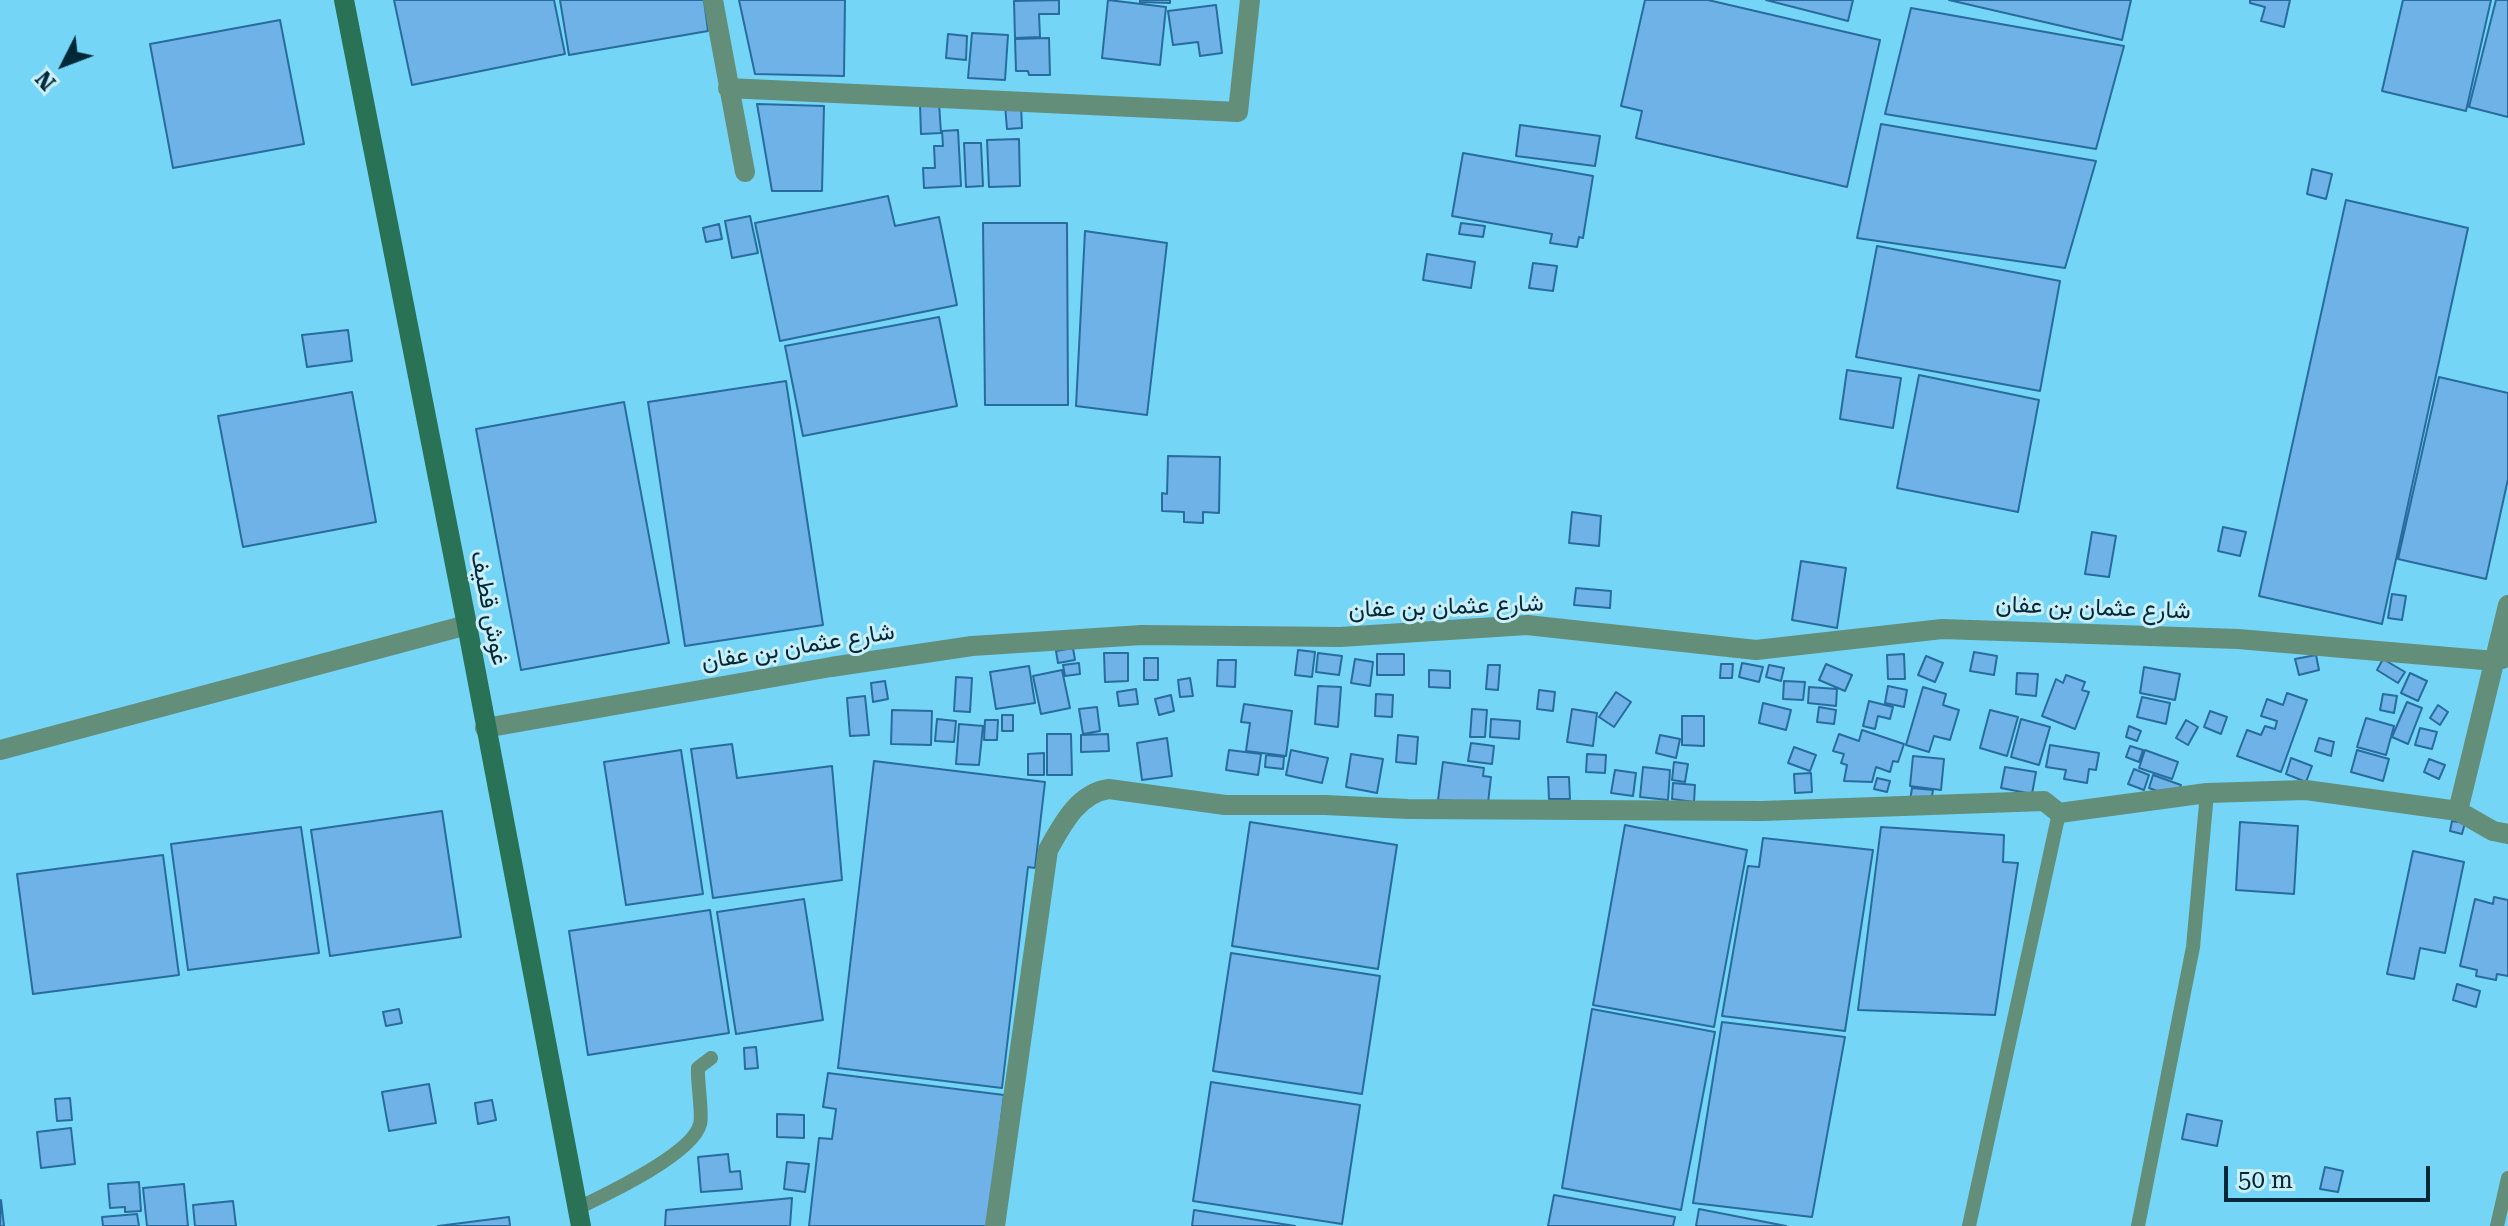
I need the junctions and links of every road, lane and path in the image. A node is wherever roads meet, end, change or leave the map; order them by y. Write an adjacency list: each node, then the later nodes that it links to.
1 (344, 0): 7 (main road, غوش قطيف)
2 (713, 0): 4 (street)
3 (1250, 0): 4 (street)
4 (728, 88): 5 (street)
5 (745, 172)
6 (2508, 605): 8 (street)
7 (467, 625): 9 (main road, غوش قطيف); 10 (street)
8 (2501, 659): 9 (street, شارع عثمان بن عفان); 12 (street)
9 (485, 728): 17 (main road, غوش قطيف)
10 (0, 750)
11 (2207, 793): 12 (street); 13 (street); 20 (lane)
12 (2458, 811): 14 (street)
13 (2059, 813): 18 (street); 19 (lane)
14 (2508, 834)
15 (711, 1058): 17 (lane)
16 (2508, 1178): 21 (lane)
17 (579, 1217)
18 (995, 1226)
19 (1969, 1226)
20 (2138, 1226)
21 (2497, 1226)

